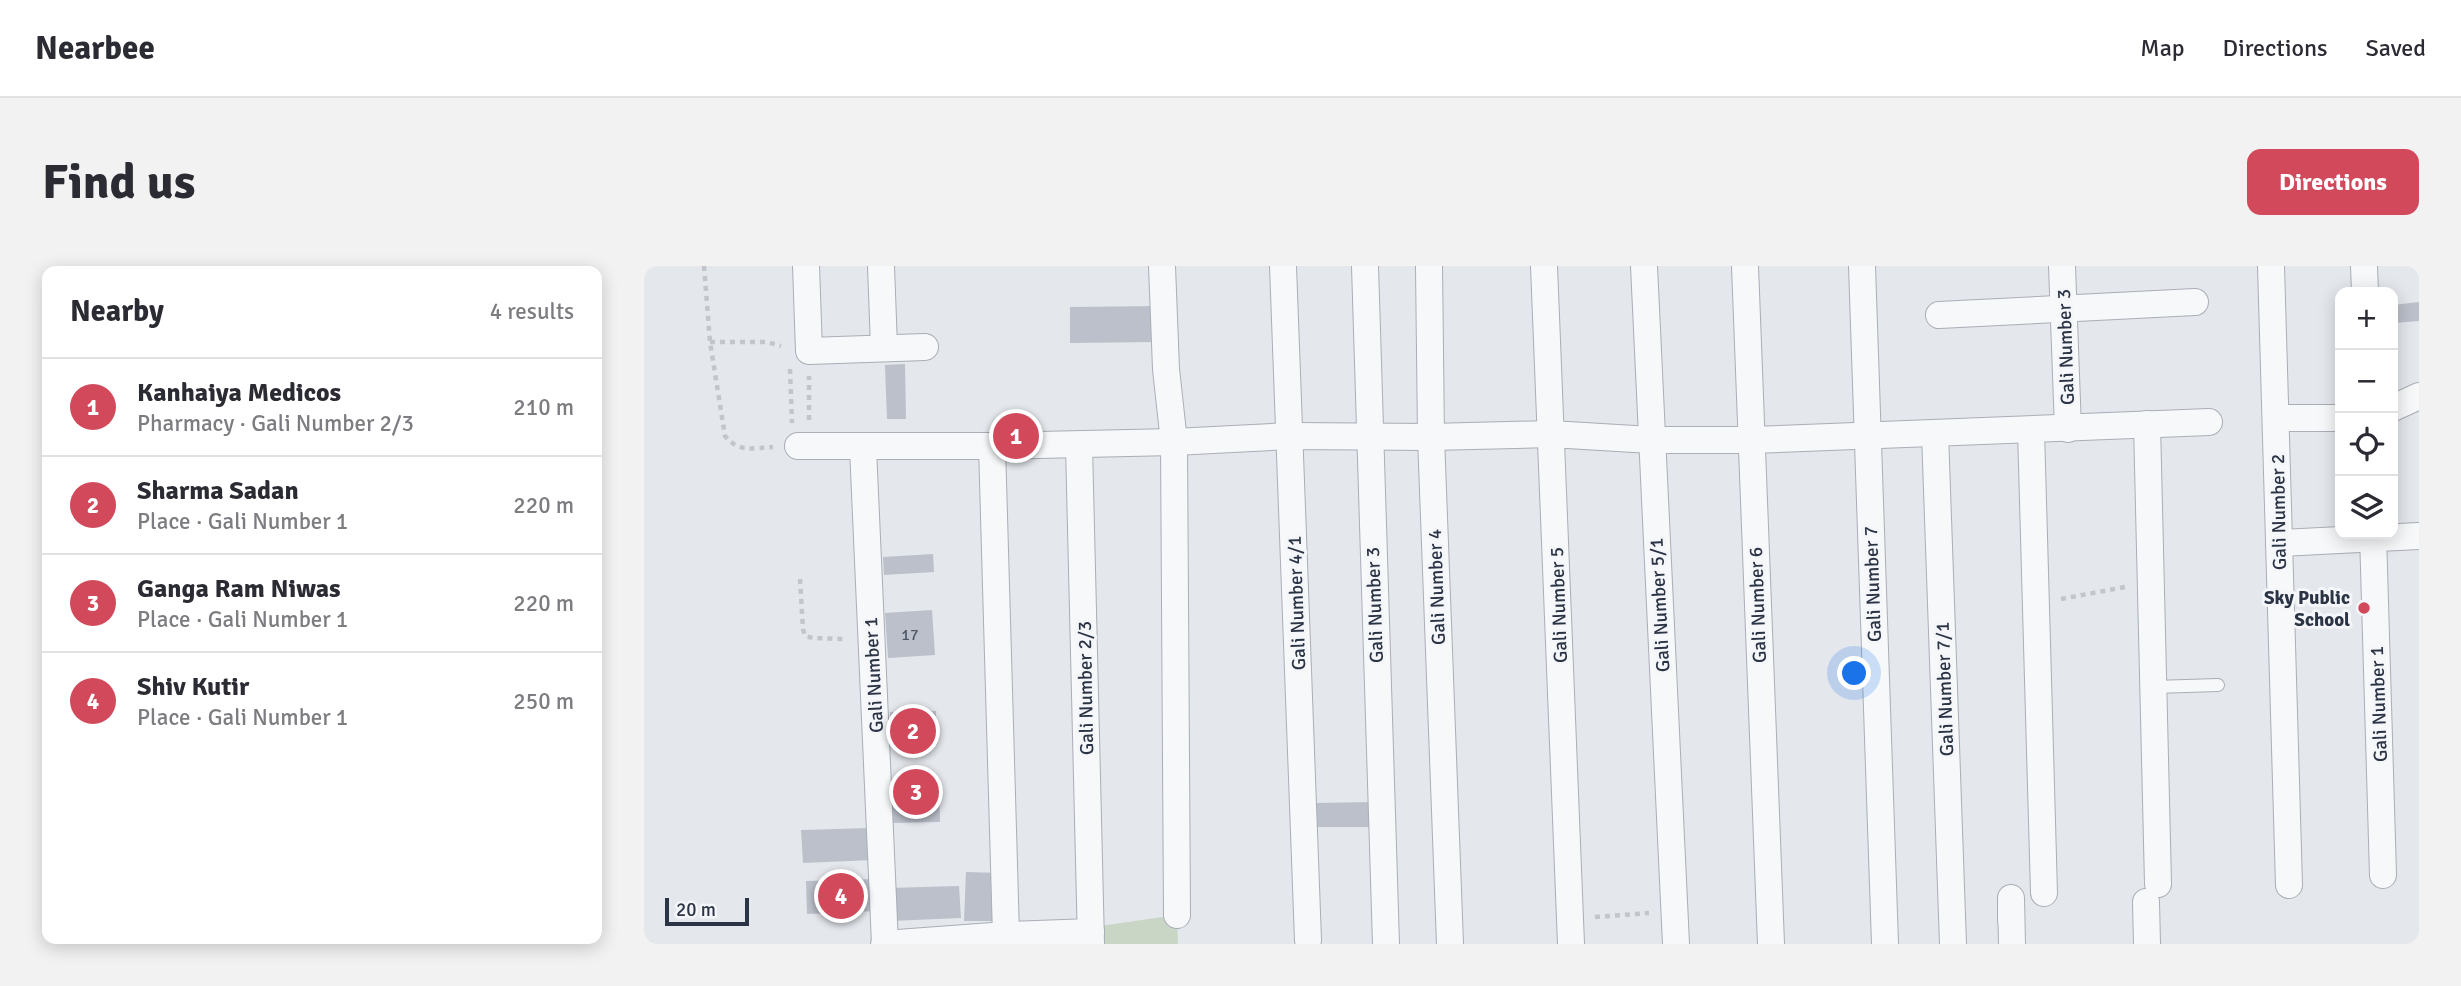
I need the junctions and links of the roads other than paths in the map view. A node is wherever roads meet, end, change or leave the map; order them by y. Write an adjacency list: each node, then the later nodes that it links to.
1 (806, 266): 18 (street)
2 (881, 266): 18 (street)
3 (1162, 266): 36 (street)
4 (1283, 266): 30 (street, Gali Number 4/1)
5 (1365, 266): 31 (street, Gali Number 3)
6 (1429, 266): 33 (street, Gali Number 4)
7 (1544, 266): 28 (street, Gali Number 5)
8 (1644, 266): 34 (street, Gali Number 5/1)
9 (1745, 266): 35 (street, Gali Number 6)
10 (1862, 266): 32 (street, Gali Number 7)
11 (2062, 266): 16 (street, Gali Number 3)
12 (2271, 266): 22 (street, Gali Number 2)
13 (2364, 266): 14 (street)
14 (2365, 287)
15 (2195, 302): 16 (street)
16 (2064, 309): 17 (street); 26 (street, Gali Number 3)
17 (1939, 315)
18 (884, 347): 19 (street)
19 (925, 347)
20 (2419, 396): 21 (street)
21 (2398, 406)
22 (2276, 418): 23 (street); 45 (street, Gali Number 2)
23 (2335, 418)
24 (2209, 422): 25 (street)
25 (2147, 424): 26 (street); 47 (street)
26 (2068, 429): 27 (street)
27 (2031, 430): 29 (street); 50 (street)
28 (1551, 433): 33 (street); 34 (street); 53 (street, Gali Number 5)
29 (1935, 433): 32 (street); 63 (street, Gali Number 7/1)
30 (1290, 436): 31 (street); 36 (street); 56 (street, Gali Number 4/1)
31 (1368, 436): 33 (street); 58 (street, Gali Number 3)
32 (1868, 436): 35 (street); 62 (street, Gali Number 7)
33 (1431, 437): 59 (street, Gali Number 4)
34 (1651, 440): 35 (street); 60 (street, Gali Number 5/1)
35 (1752, 440): 61 (street, Gali Number 6)
36 (1174, 442): 37 (street); 52 (street)
37 (1079, 445): 39 (street); 54 (street, Gali Number 2/3)
38 (800, 446): 40 (street)
39 (992, 446): 40 (street); 55 (street)
40 (863, 447): 57 (street, Gali Number 1)
41 (2398, 536): 42 (street)
42 (2419, 536)
43 (2335, 538): 45 (street)
44 (2373, 539): 48 (street, Gali Number 1)
45 (2279, 543): 49 (street, Gali Number 2)
46 (2218, 685): 47 (lane)
47 (2154, 687): 65 (street)
48 (2383, 875)
49 (2289, 885)
50 (2044, 893)
51 (2011, 898): 64 (street)
52 (1177, 915)
53 (1571, 931)
54 (1091, 938): 55 (street)
55 (993, 939): 57 (street)
56 (1308, 940)
57 (884, 944)
58 (1387, 944)
59 (1450, 944)
60 (1676, 944)
61 (1771, 944)
62 (1885, 944)
63 (1954, 944)
64 (2012, 944)
65 (2147, 944)

